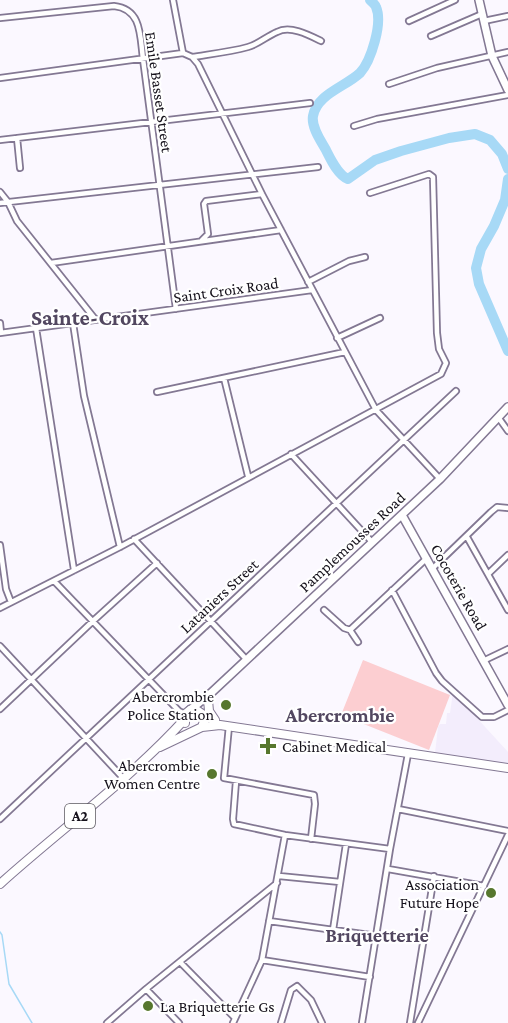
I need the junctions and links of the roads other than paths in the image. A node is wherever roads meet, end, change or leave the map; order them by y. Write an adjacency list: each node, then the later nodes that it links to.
1 (173, 0): 11 (street)
2 (455, 0): 7 (street)
3 (480, 0): 5 (main road)
4 (508, 16): 5 (street)
5 (483, 17): 8 (street); 12 (main road)
6 (0, 18): 13 (street, Emile Basset Street)
7 (409, 21)
8 (431, 36)
9 (321, 41): 11 (street)
10 (508, 52): 12 (street)
11 (188, 55): 13 (street); 20 (street)
12 (492, 56): 15 (main road); 16 (street)
13 (143, 59): 14 (street); 21 (street, Emile Basset Street)
14 (0, 78)
15 (505, 78): 17 (main road)
16 (389, 84)
17 (508, 90)
18 (508, 95): 22 (street)
19 (310, 102): 20 (street)
20 (222, 113): 21 (street); 27 (street)
21 (152, 122): 23 (street); 28 (street, Emile Basset Street)
22 (354, 126)
23 (17, 138): 24 (street); 26 (street)
24 (0, 140)
25 (318, 167): 27 (street)
26 (20, 168)
27 (253, 175): 28 (street); 31 (street)
28 (161, 186): 32 (street); 36 (street, Emile Basset Street)
29 (0, 192): 32 (street)
30 (370, 193): 54 (street)
31 (262, 194): 34 (street); 35 (street)
32 (8, 202): 33 (street); 38 (street)
33 (0, 203)
34 (281, 230): 35 (street); 39 (street)
35 (201, 241): 36 (street)
36 (169, 245): 38 (street); 41 (street, Emile Basset Street)
37 (365, 257): 39 (street)
38 (51, 263): 43 (street)
39 (308, 282): 40 (street)
40 (312, 290): 41 (street, Saint Croix Road); 48 (street)
41 (176, 309): 43 (street, Saint Croix Road)
42 (380, 318): 48 (street)
43 (95, 319): 45 (street, Saint Croix Road)
44 (0, 322): 47 (street)
45 (73, 323): 46 (street, Saint Croix Road); 68 (street)
46 (36, 328): 47 (street, Saint Croix Road); 73 (street)
47 (1, 333)
48 (337, 338): 49 (street)
49 (345, 352): 50 (street); 54 (street)
50 (224, 378): 52 (street); 59 (street)
51 (456, 391): 57 (street, Lataniers Street)
52 (157, 392)
53 (508, 407): 55 (main road, Pamplemousses Road)
54 (376, 410): 57 (street); 58 (street)
55 (498, 417): 56 (street); 60 (main road, Pamplemousses Road)
56 (508, 431)
57 (403, 440): 60 (street); 61 (street, Lataniers Street)
58 (291, 454): 59 (street); 61 (street)
59 (248, 476): 65 (street)
60 (440, 479): 63 (main road, Pamplemousses Road)
61 (336, 503): 66 (street); 82 (street, Lataniers Street)
62 (508, 508): 64 (street)
63 (402, 514): 66 (main road, Pamplemousses Road); 70 (main road, Cocoterie Road)
64 (467, 537): 72 (street); 74 (street)
65 (134, 539): 68 (street); 71 (street)
66 (372, 542): 88 (main road, Pamplemousses Road)
67 (0, 546): 78 (street)
68 (120, 547): 73 (street)
69 (508, 555): 74 (street)
70 (427, 558): 72 (main road, Cocoterie Road); 76 (street)
71 (157, 563): 82 (street); 83 (street)
72 (433, 568): 89 (main road, Cocoterie Road)
73 (74, 570): 75 (street)
74 (488, 574): 77 (street)
75 (54, 581): 78 (street); 83 (street)
76 (392, 590): 84 (street); 95 (street)
77 (506, 601): 81 (street)
78 (11, 602): 79 (street)
79 (0, 608)
80 (324, 609): 84 (street)
81 (508, 610)
82 (210, 620): 88 (street); 90 (street, Lataniers Street)
83 (93, 621): 90 (street); 91 (street)
84 (350, 630): 85 (street)
85 (358, 642)
86 (0, 646): 91 (street)
87 (508, 649): 89 (street)
88 (246, 659): 92 (main road, Pamplemousses Road)
89 (485, 660): 93 (main road, Cocoterie Road)
90 (148, 679): 97 (street); 101 (street, Lataniers Street)
91 (31, 680): 94 (street); 101 (street)
92 (210, 697): 96 (main road); 97 (main road, Pamplemousses Road); 98 (main road)
93 (508, 705)
94 (0, 709)
95 (508, 710)
96 (203, 714): 97 (main road, A2); 98 (main road, A2); 100 (main road)
97 (187, 715): 100 (main road); 102 (main road, A2)
98 (217, 722): 99 (main road, A2); 100 (main road, A2)
99 (229, 726): 103 (main road, A2); 106 (street)
100 (197, 728): 102 (main road, A2)
101 (87, 738): 105 (street); 108 (street, Lataniers Street)
102 (160, 747): 105 (main road, A2)
103 (408, 754): 104 (main road, A2); 107 (street)
104 (508, 768)
105 (124, 779): 117 (main road, A2)
106 (236, 781): 110 (street); 111 (street)
107 (398, 809): 109 (street); 113 (street)
108 (0, 819)
109 (508, 833): 120 (street)
110 (285, 835): 111 (street); 115 (street)
111 (310, 839): 112 (street)
112 (346, 844): 113 (street); 118 (street)
113 (390, 849): 114 (street)
114 (388, 869): 116 (street); 123 (street)
115 (279, 876): 118 (street); 119 (street)
116 (434, 876): 120 (street); 134 (street)
117 (2, 880)
118 (340, 882): 122 (street)
119 (277, 883): 121 (street); 125 (street)
120 (484, 886): 135 (street)
121 (269, 921): 122 (street); 124 (street)
122 (333, 930): 123 (street)
123 (377, 936): 126 (street)
124 (262, 960): 126 (street); 128 (street)
125 (180, 962): 127 (street); 128 (street)
126 (370, 977): 133 (street)
127 (146, 989): 129 (street); 130 (street)
128 (234, 1021)
129 (107, 1023)
130 (179, 1023)
131 (281, 1023): 132 (street)
132 (322, 1023)
133 (362, 1023)
134 (410, 1023)
135 (418, 1023)

